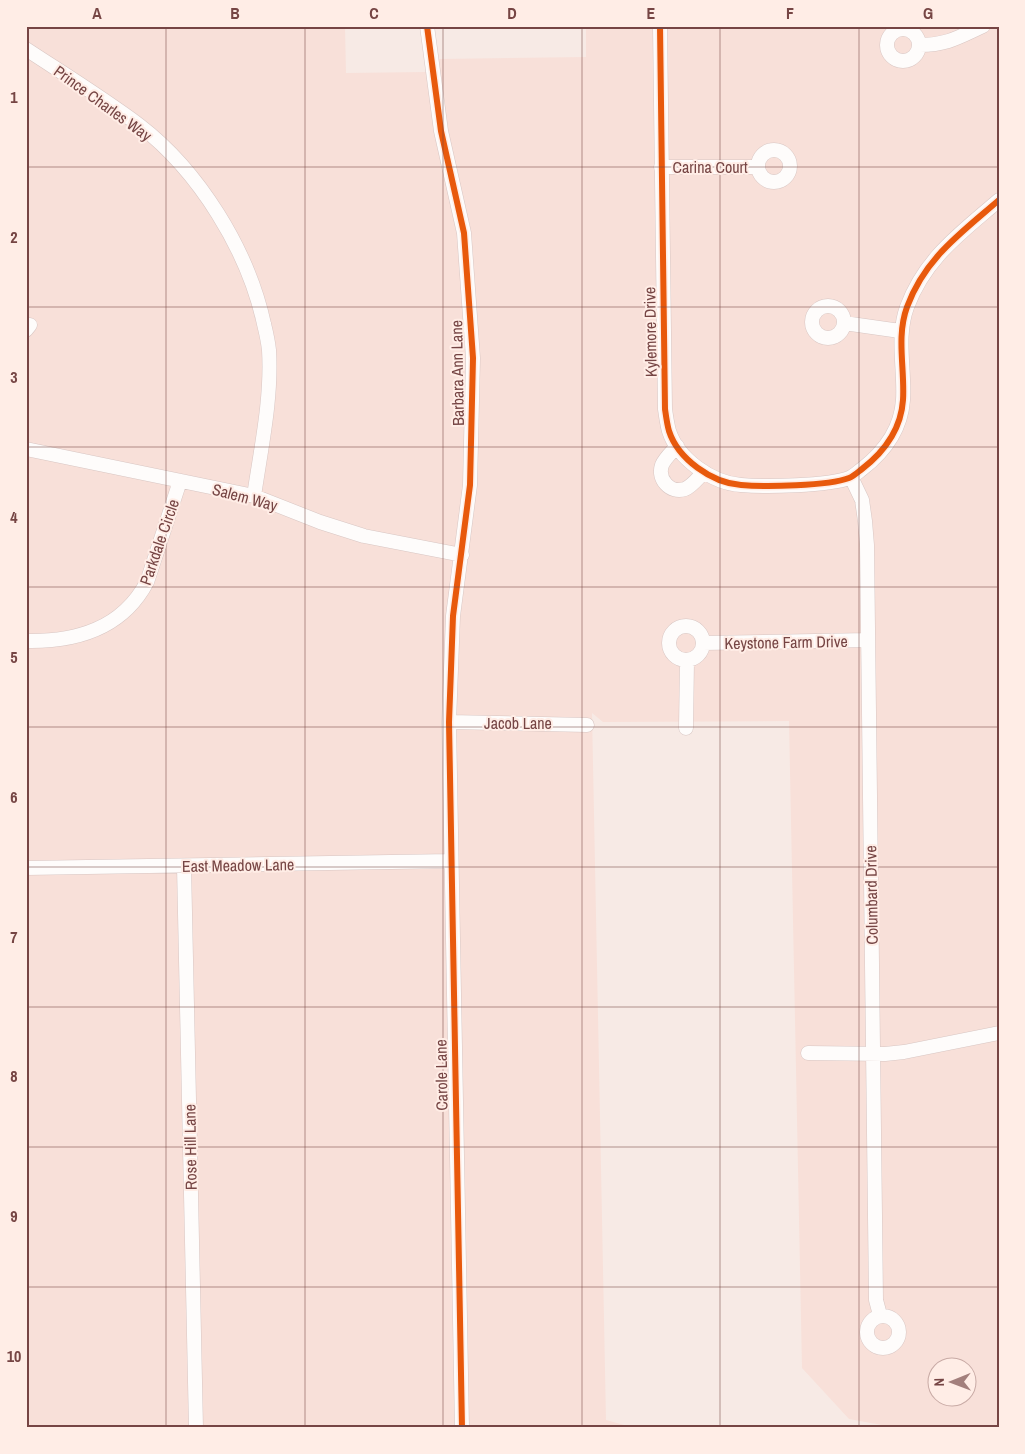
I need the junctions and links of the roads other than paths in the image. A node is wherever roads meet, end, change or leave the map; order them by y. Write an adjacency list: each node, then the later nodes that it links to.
1 (427, 26): 17 (street, Barbara Ann Lane)
2 (660, 26): 6 (street, Kylemore Drive)
3 (983, 26): 4 (street)
4 (920, 45)
5 (26, 49): 16 (street, Prince Charles Way)
6 (661, 167): 7 (street, Carina Court); 11 (street, Kylemore Drive)
7 (758, 167)
8 (997, 206): 10 (street)
9 (844, 323): 10 (street)
10 (900, 331): 14 (street)
11 (677, 446): 13 (street, Kylemore Drive); 13 (street)
12 (26, 449): 15 (street, Salem Way)
13 (703, 473): 14 (street, Kylemore Drive)
14 (851, 477): 18 (street, Columbard Drive)
15 (180, 481): 16 (street, Salem Way); 19 (street, Parkdale Circle)
16 (254, 496): 17 (street, Salem Way)
17 (462, 555): 22 (street, Barbara Ann Lane)
18 (868, 640): 20 (street, Keystone Farm Drive); 29 (street, Columbard Drive)
19 (26, 642)
20 (703, 643): 21 (street, Keystone Farm Drive); 21 (street, Keystone Farm Drive)
21 (687, 661): 24 (street)
22 (449, 722): 23 (street, Jacob Lane); 25 (street, Carole Lane)
23 (587, 725)
24 (686, 728)
25 (451, 861): 26 (street, East Meadow Lane); 33 (street, Carole Lane)
26 (184, 866): 27 (street, East Meadow Lane); 32 (street, Rose Hill Lane)
27 (26, 868)
28 (999, 1033): 29 (street)
29 (872, 1053): 30 (street); 31 (street, Columbard Drive)
30 (808, 1054)
31 (880, 1315)
32 (196, 1428)
33 (462, 1428)

